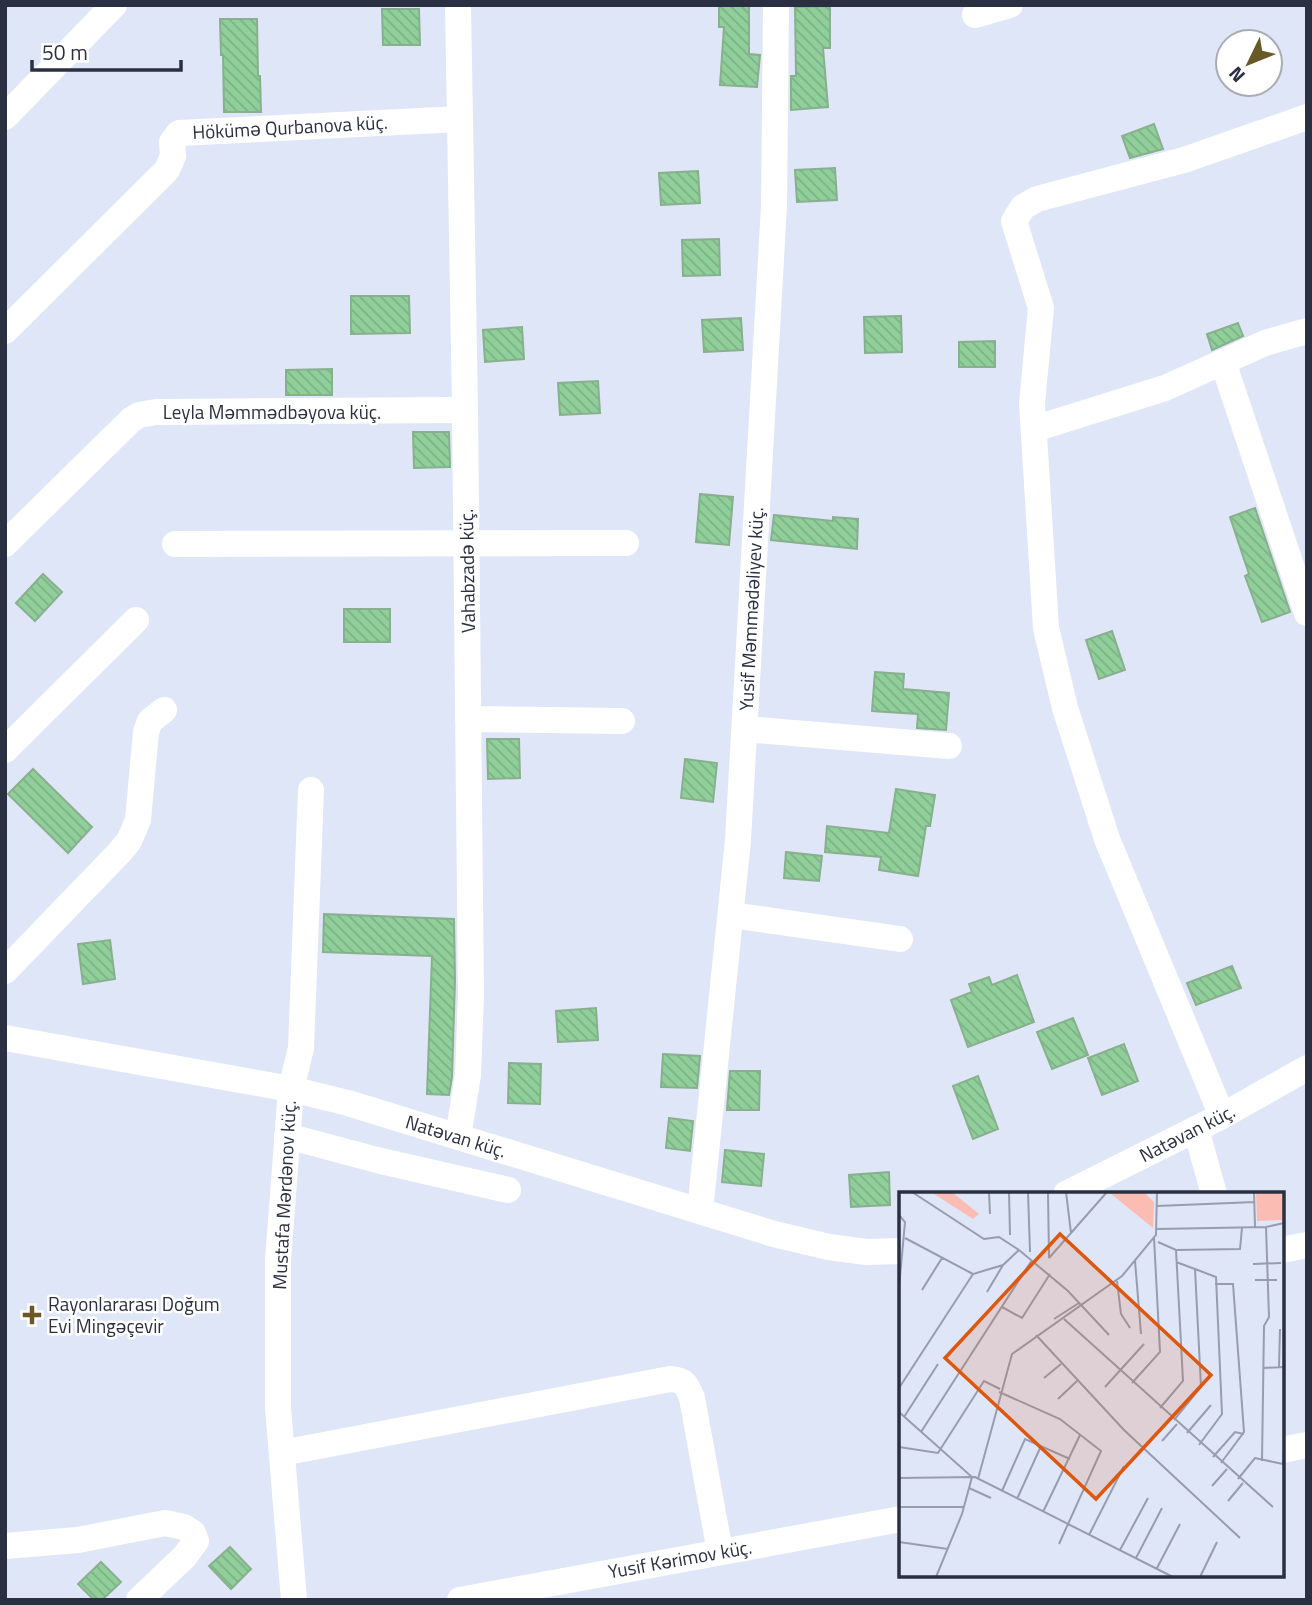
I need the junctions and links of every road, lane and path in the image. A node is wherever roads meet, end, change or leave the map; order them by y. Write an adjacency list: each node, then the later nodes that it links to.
1 (114, 5): 6 (street)
2 (458, 5): 8 (street, Vahabzadə küç.)
3 (776, 5): 23 (street, Yusif Məmmədəliyev küç.)
4 (1010, 5): 5 (street)
5 (975, 15)
6 (5, 117)
7 (1307, 117): 13 (street)
8 (460, 119): 9 (street, Hökümə Qurbanova küç.); 12 (street, Vahabzadə küç.)
9 (5, 331)
10 (1307, 331): 11 (street)
11 (1223, 362): 13 (street); 18 (street)
12 (465, 410): 15 (street, Leyla Məmmədbəyova küç.); 17 (street, Vahabzadə küç.)
13 (1034, 429): 33 (street)
14 (626, 543): 17 (street)
15 (5, 544)
16 (176, 544): 17 (street)
17 (467, 544): 21 (street, Vahabzadə küç.)
18 (1304, 599)
19 (136, 620): 25 (street)
20 (164, 710): 29 (street)
21 (468, 719): 22 (street); 36 (street, Vahabzadə küç.)
22 (622, 721)
23 (744, 729): 24 (street); 27 (street, Yusif Məmmədəliyev küç.)
24 (949, 746)
25 (5, 750)
26 (311, 790): 32 (street, Mustafa Mərdənov küç.)
27 (731, 915): 28 (street); 40 (street, Yusif Məmmədəliyev küç.)
28 (900, 939)
29 (5, 971)
30 (5, 1038): 32 (street, Natəvan küç.)
31 (1307, 1069): 33 (street, Natəvan küç.)
32 (290, 1089): 35 (street, Mustafa Mərdənov küç.); 36 (street, Natəvan küç.)
33 (1222, 1116): 34 (street, Natəvan küç.)
34 (1196, 1129): 38 (street, Natəvan küç.); 39 (street)
35 (287, 1136): 37 (street); 46 (street, Mustafa Mərdənov küç.)
36 (458, 1137): 40 (street, Natəvan küç.)
37 (508, 1190)
38 (1070, 1192)
39 (1213, 1192)
40 (700, 1211): 43 (street, Natəvan küç.)
41 (1307, 1245): 42 (street)
42 (1284, 1250)
43 (899, 1251)
44 (1307, 1445): 45 (street)
45 (1284, 1450)
46 (282, 1453): 49 (street); 51 (street, Mustafa Mərdənov küç.)
47 (899, 1519): 49 (street, Yusif Kərimov küç.)
48 (5, 1546): 50 (street)
49 (720, 1552): 52 (street, Yusif Kərimov küç.)
50 (139, 1600)
51 (294, 1600)
52 (460, 1600)

